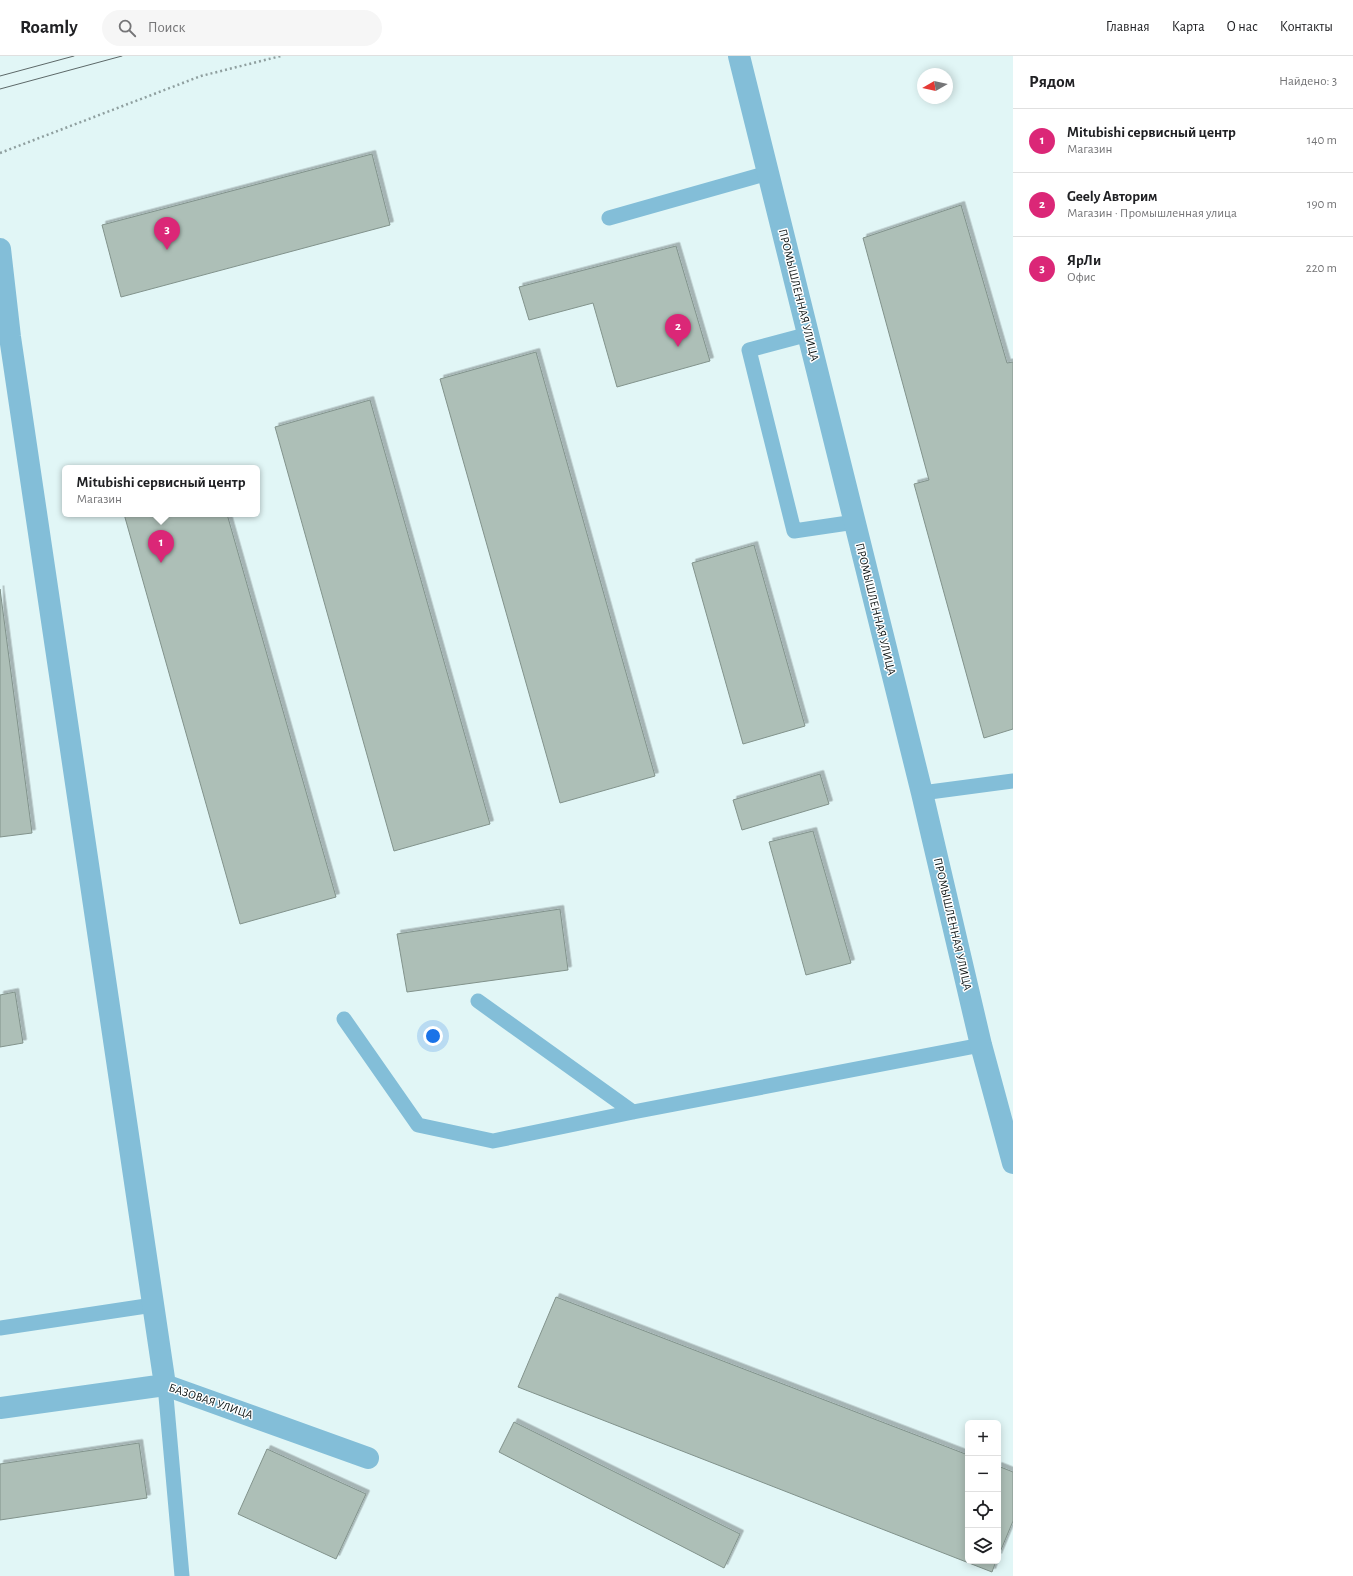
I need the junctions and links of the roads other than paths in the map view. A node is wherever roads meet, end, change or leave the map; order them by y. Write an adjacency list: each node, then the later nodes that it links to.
1 (739, 56): 2 (street, ПРОМЫШЛЕННАЯ УЛИЦА)
2 (768, 173): 3 (lane); 5 (street, ПРОМЫШЛЕННАЯ УЛИЦА)
3 (609, 218)
4 (0, 249): 6 (street)
5 (809, 334): 7 (street, ПРОМЫШЛЕННАЯ УЛИЦА); 7 (lane)
6 (5, 338): 15 (street)
7 (855, 522): 9 (street, ПРОМЫШЛЕННАЯ УЛИЦА)
8 (1013, 781): 9 (lane)
9 (922, 793): 12 (street, ПРОМЫШЛЕННАЯ УЛИЦА)
10 (478, 1001): 13 (lane)
11 (344, 1019): 13 (lane)
12 (981, 1046): 13 (lane); 14 (street, ПРОМЫШЛЕННАЯ УЛИЦА)
13 (633, 1112)
14 (1013, 1163)
15 (153, 1305): 16 (lane); 17 (street)
16 (0, 1328)
17 (165, 1385): 18 (street, БАЗОВАЯ УЛИЦА); 19 (street, БАЗОВАЯ УЛИЦА); 20 (lane)
18 (0, 1408)
19 (368, 1458)
20 (182, 1576)

